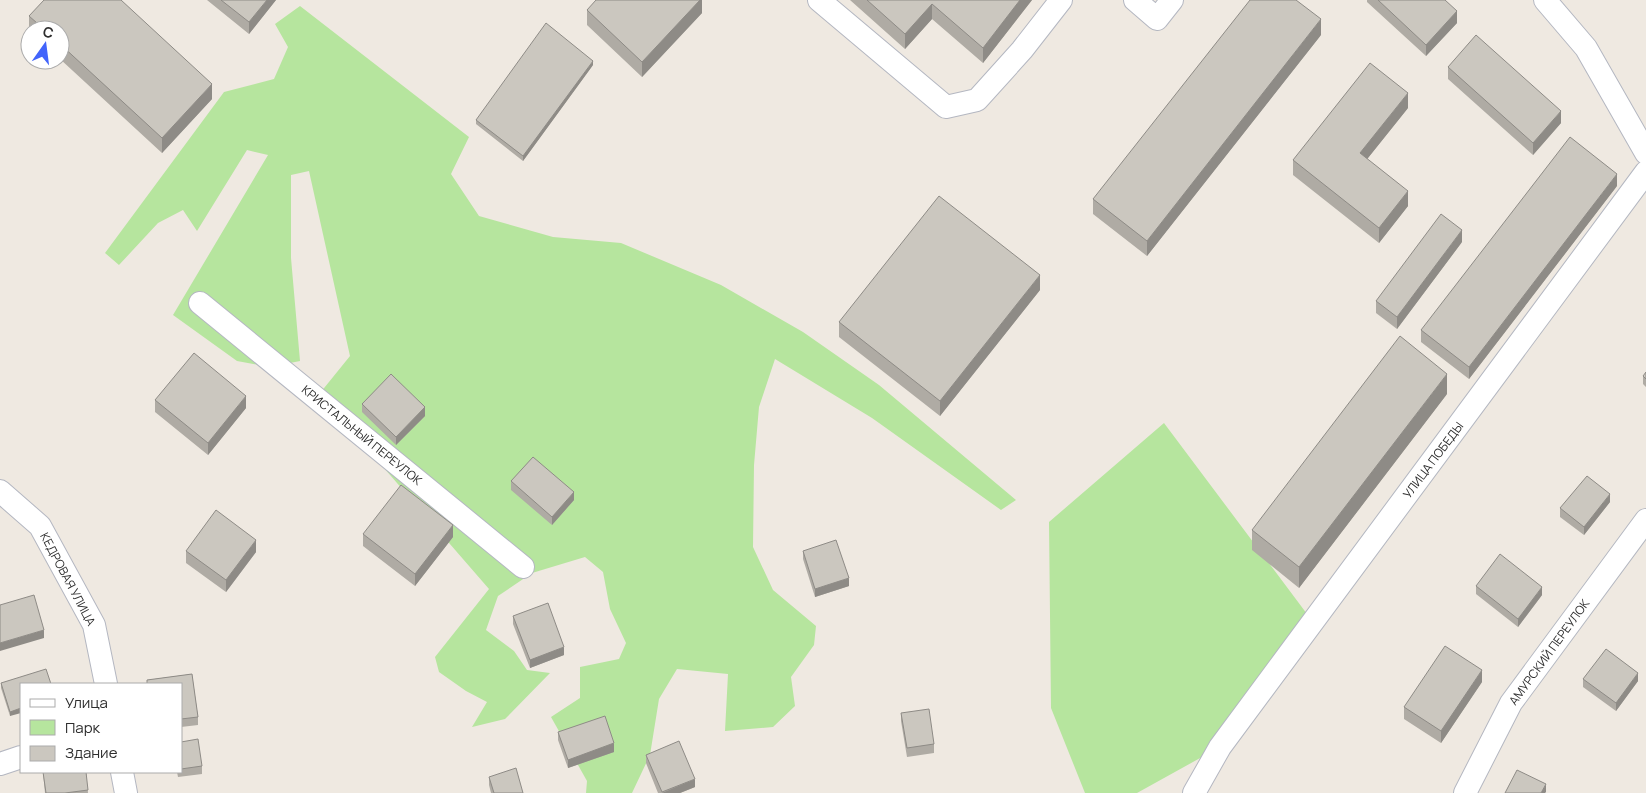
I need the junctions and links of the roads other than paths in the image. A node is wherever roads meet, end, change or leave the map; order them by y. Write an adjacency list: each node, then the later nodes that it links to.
1 (819, 0): 2 (street)
2 (1061, 0)
3 (1136, 0): 4 (street)
4 (1172, 0)
5 (1545, 0): 6 (street)
6 (1646, 153)
7 (1646, 172): 17 (street, УЛИЦА ПОБЕДЫ)
8 (200, 303): 11 (street, КРИСТАЛЬНЫЙ ПЕРЕУЛОК)
9 (0, 491): 12 (street, КЕДРОВАЯ УЛИЦА)
10 (1646, 520): 18 (street, АМУРСКИЙ ПЕРЕУЛОК)
11 (523, 567)
12 (106, 683)
13 (20, 757): 14 (street)
14 (0, 764)
15 (122, 773): 16 (street)
16 (126, 793)
17 (1194, 793)
18 (1465, 793)

